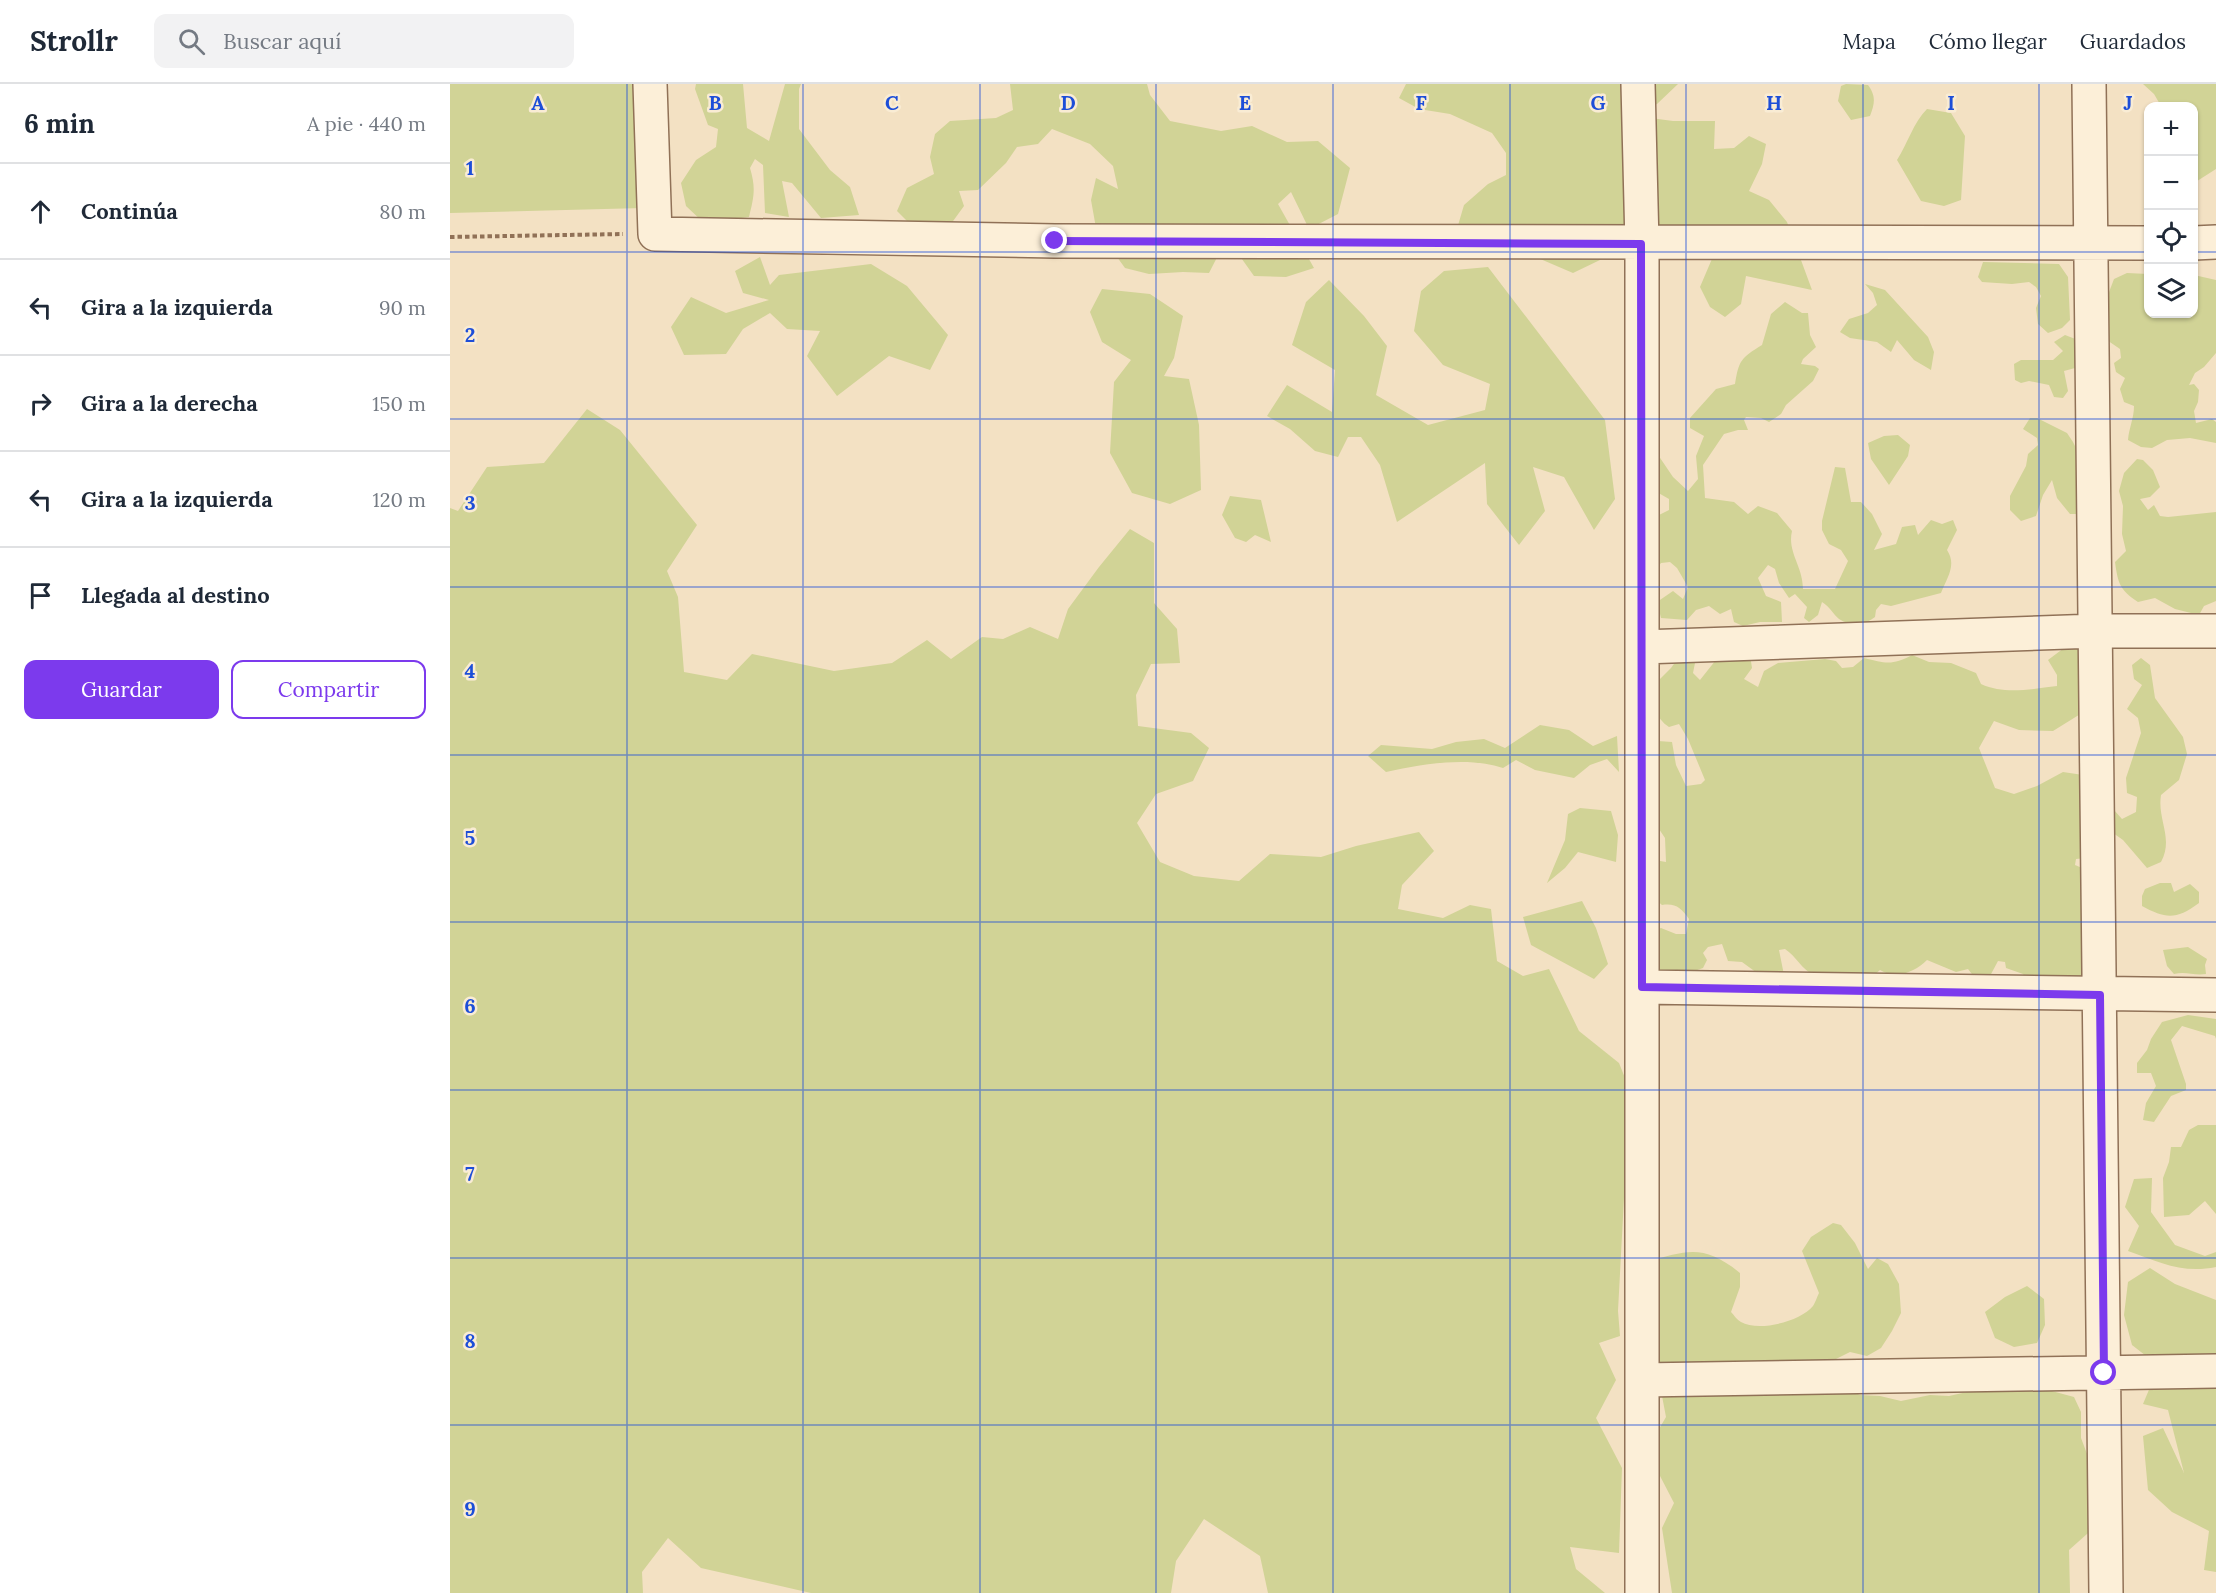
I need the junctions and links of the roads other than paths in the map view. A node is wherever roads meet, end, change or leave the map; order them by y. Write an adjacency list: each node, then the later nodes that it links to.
1 (650, 84): 7 (street)
2 (1638, 84): 7 (street)
3 (2089, 84): 8 (street)
4 (2144, 243): 8 (street)
5 (2198, 243): 6 (street)
6 (2216, 243)
7 (1641, 244): 8 (street); 11 (street)
8 (2091, 244): 9 (street)
9 (2096, 631): 10 (street); 11 (street); 13 (street)
10 (2216, 631)
11 (1642, 647): 12 (street)
12 (1642, 987): 13 (street); 17 (street)
13 (2100, 995): 14 (street); 16 (street)
14 (2216, 995)
15 (2216, 1371): 16 (street)
16 (2104, 1373): 17 (street); 19 (street)
17 (1642, 1380): 18 (street)
18 (1642, 1593)
19 (2106, 1593)

